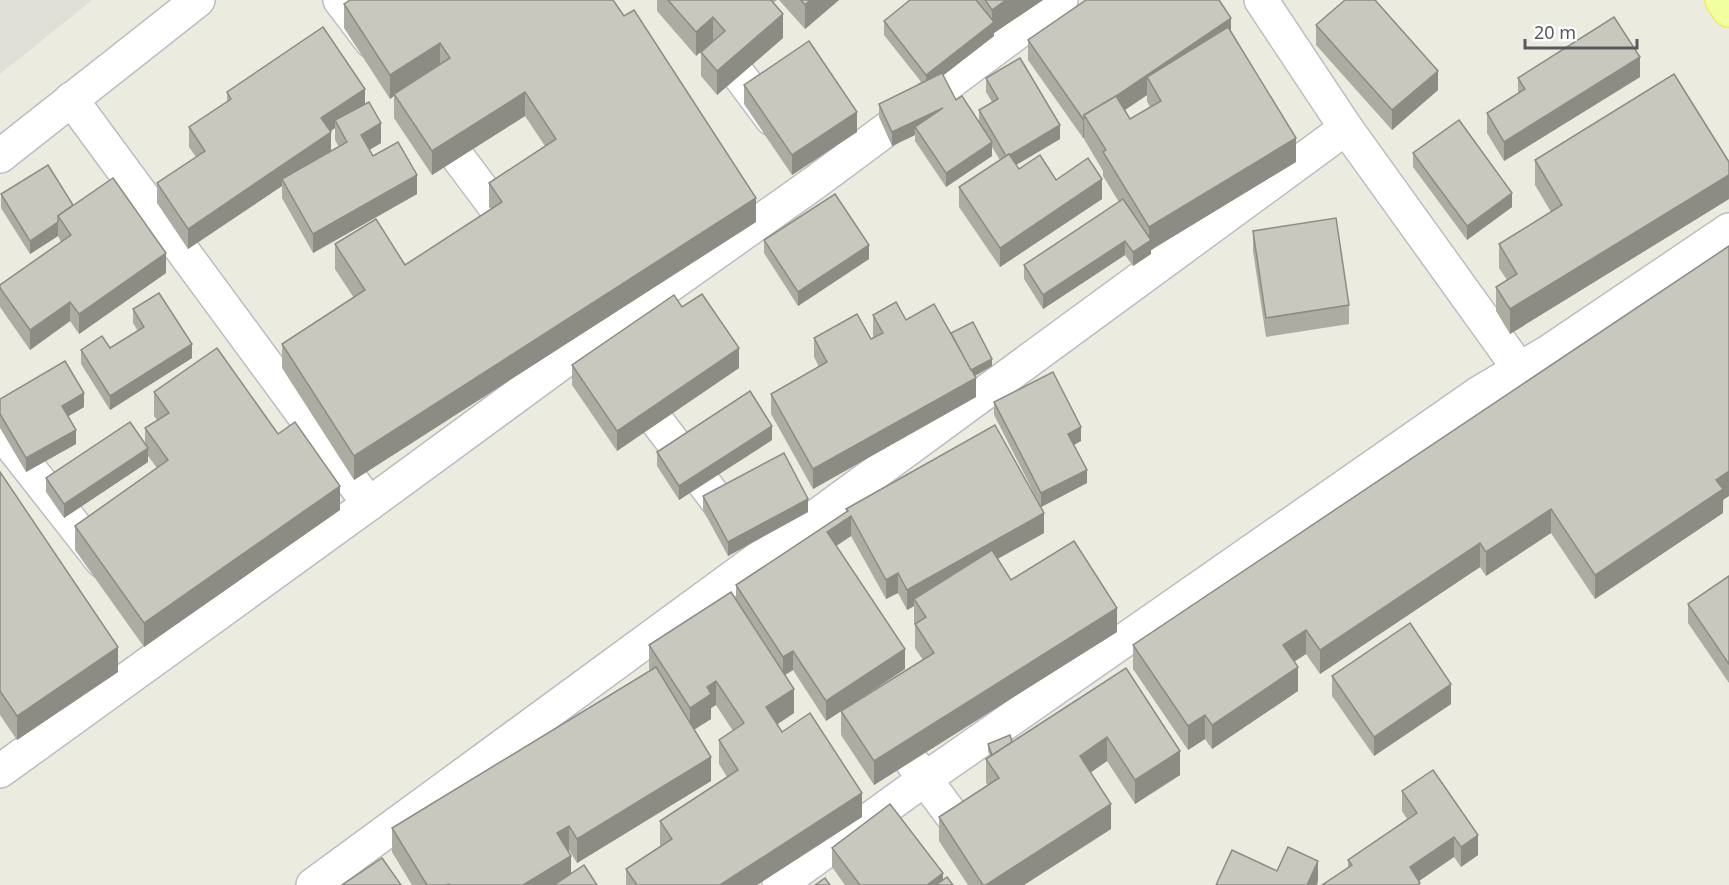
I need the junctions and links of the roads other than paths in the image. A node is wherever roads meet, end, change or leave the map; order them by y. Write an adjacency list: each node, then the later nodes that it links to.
1 (198, 0): 9 (street)
2 (340, 0): 8 (street)
3 (683, 0): 13 (street)
4 (1061, 0): 13 (street)
5 (1261, 0): 11 (street)
6 (1722, 0): 7 (main road)
7 (1729, 10)
8 (390, 66)
9 (71, 99): 12 (street); 19 (street)
10 (418, 104): 15 (street)
11 (1346, 128): 17 (street); 20 (street)
12 (0, 156)
13 (803, 162): 16 (street)
14 (1729, 230): 17 (street)
15 (537, 264)
16 (599, 346): 19 (street); 20 (street)
17 (1520, 370): 24 (street)
18 (2, 436): 21 (street)
19 (369, 504): 23 (street)
20 (768, 568): 25 (street)
21 (119, 584)
22 (897, 741): 24 (street)
23 (0, 771)
24 (925, 779): 26 (street); 27 (street)
25 (313, 885)
26 (779, 885)
27 (1004, 885)

